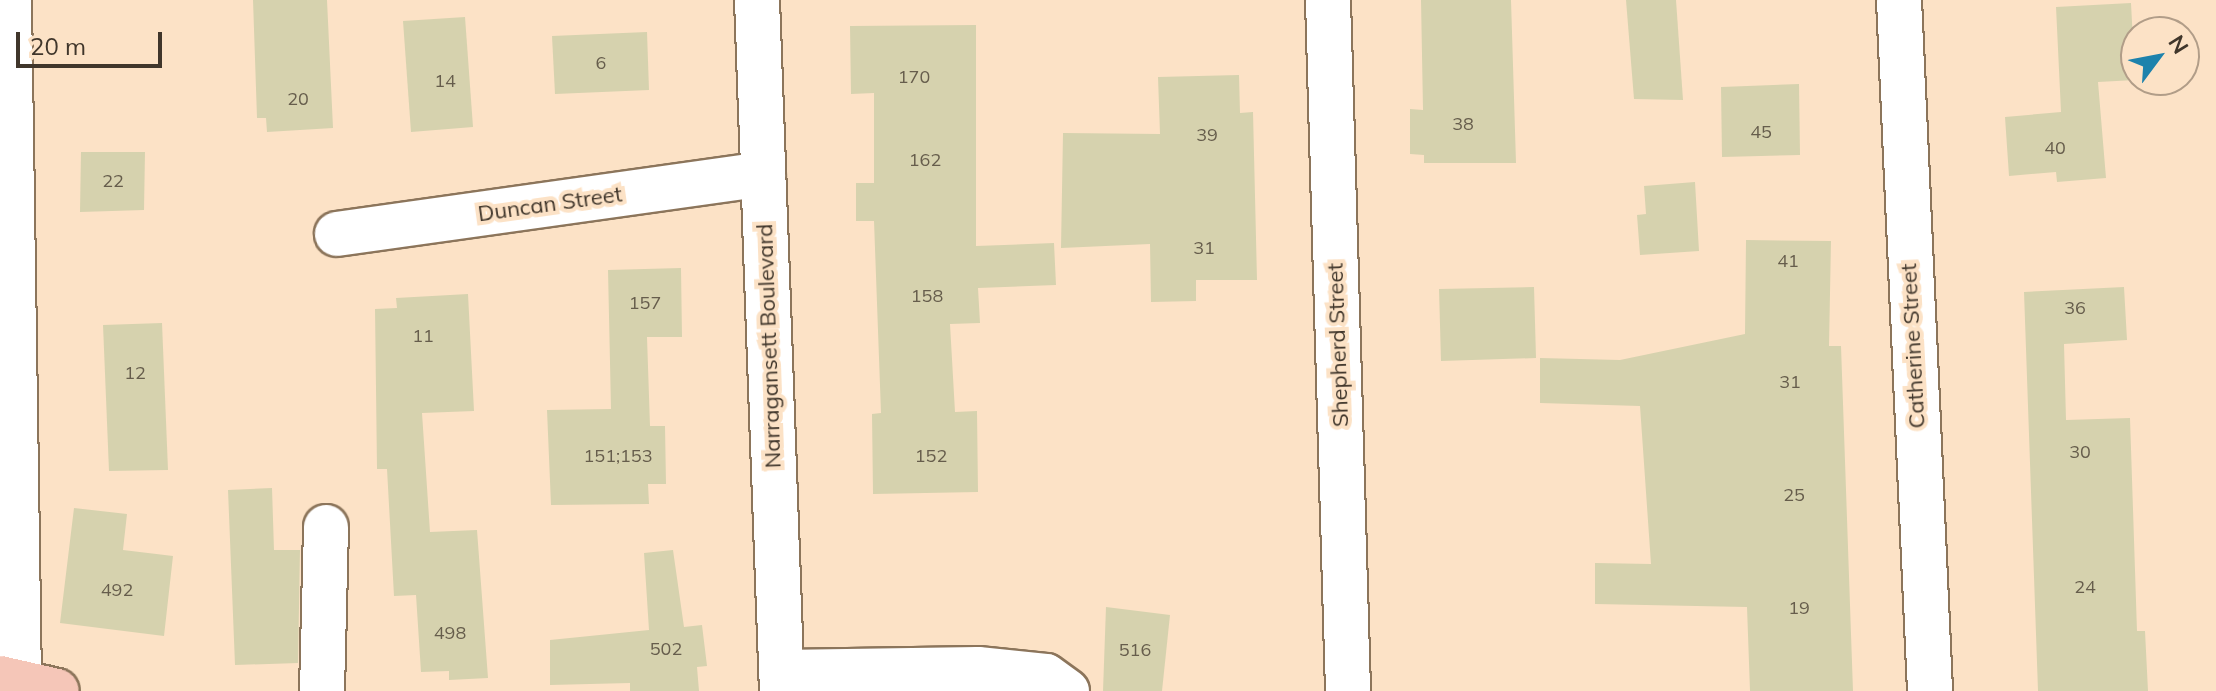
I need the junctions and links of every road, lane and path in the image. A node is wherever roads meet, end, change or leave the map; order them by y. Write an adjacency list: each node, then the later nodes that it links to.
1 (9, 0): 9 (street)
2 (757, 0): 5 (street, Narragansett Boulevard)
3 (1328, 0): 12 (street, Shepherd Street)
4 (1899, 0): 13 (street, Catherine Street)
5 (763, 174): 6 (street, Duncan Street); 8 (street, Narragansett Boulevard)
6 (337, 234)
7 (326, 527): 10 (street)
8 (781, 682): 11 (street)
9 (25, 684)
10 (322, 691)
11 (1067, 691)
12 (1348, 691)
13 (1930, 691)

